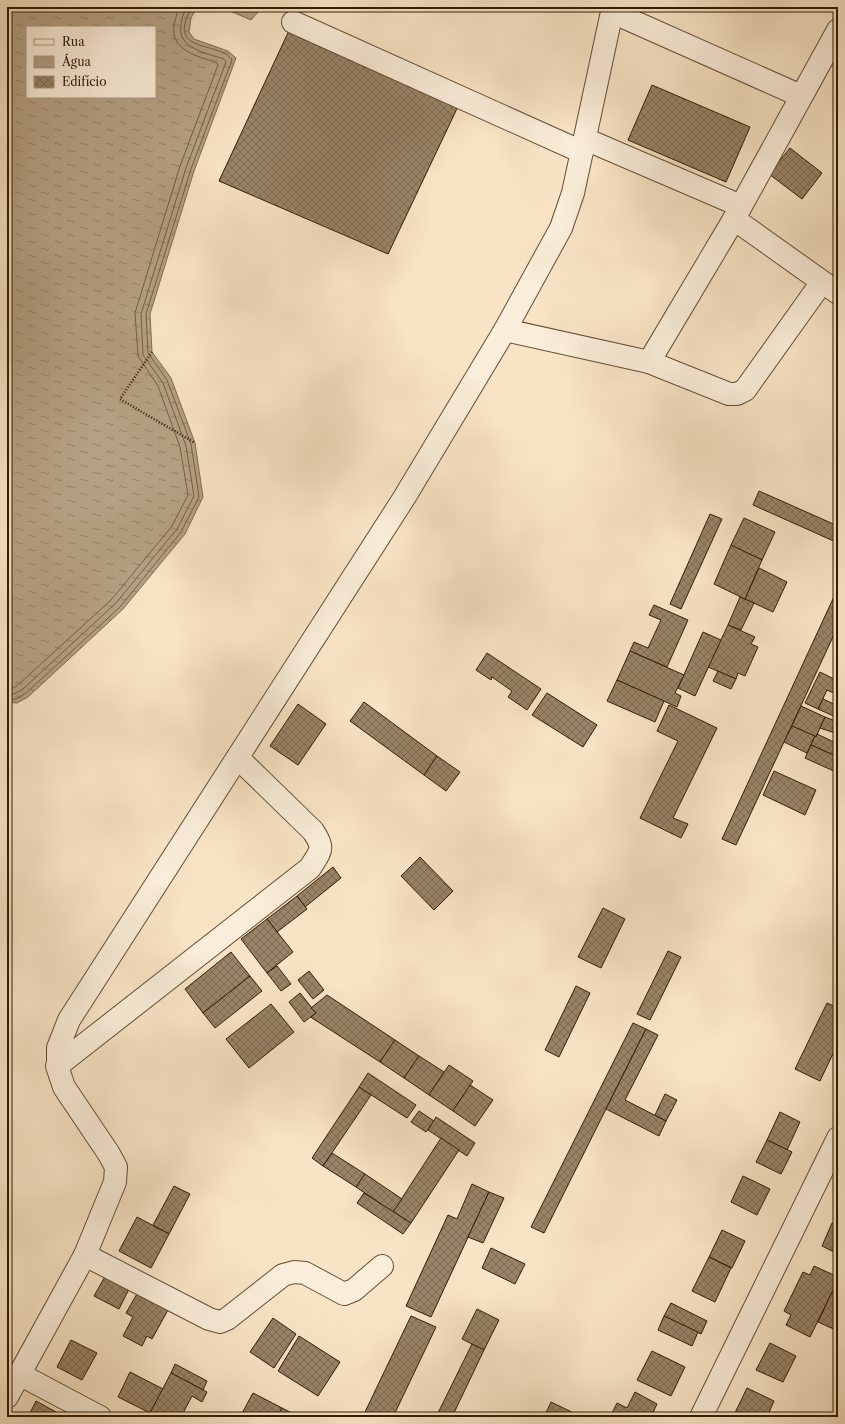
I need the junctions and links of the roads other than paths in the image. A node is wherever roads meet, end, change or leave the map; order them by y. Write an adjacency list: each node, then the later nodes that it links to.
1 (613, 10): 4 (street); 5 (street)
2 (293, 22): 5 (street)
3 (838, 30): 4 (street)
4 (801, 96): 6 (street)
5 (584, 145): 6 (street); 8 (street)
6 (737, 213): 7 (street); 9 (street)
7 (830, 287): 9 (street)
8 (505, 330): 9 (street); 10 (street)
9 (649, 362)
10 (238, 758): 11 (street); 11 (street)
11 (57, 1066): 13 (street)
12 (838, 1138): 18 (street)
13 (85, 1255): 14 (street); 15 (street)
14 (382, 1266)
15 (19, 1374): 16 (street); 17 (street)
16 (7, 1397)
17 (100, 1417)
18 (701, 1417)

